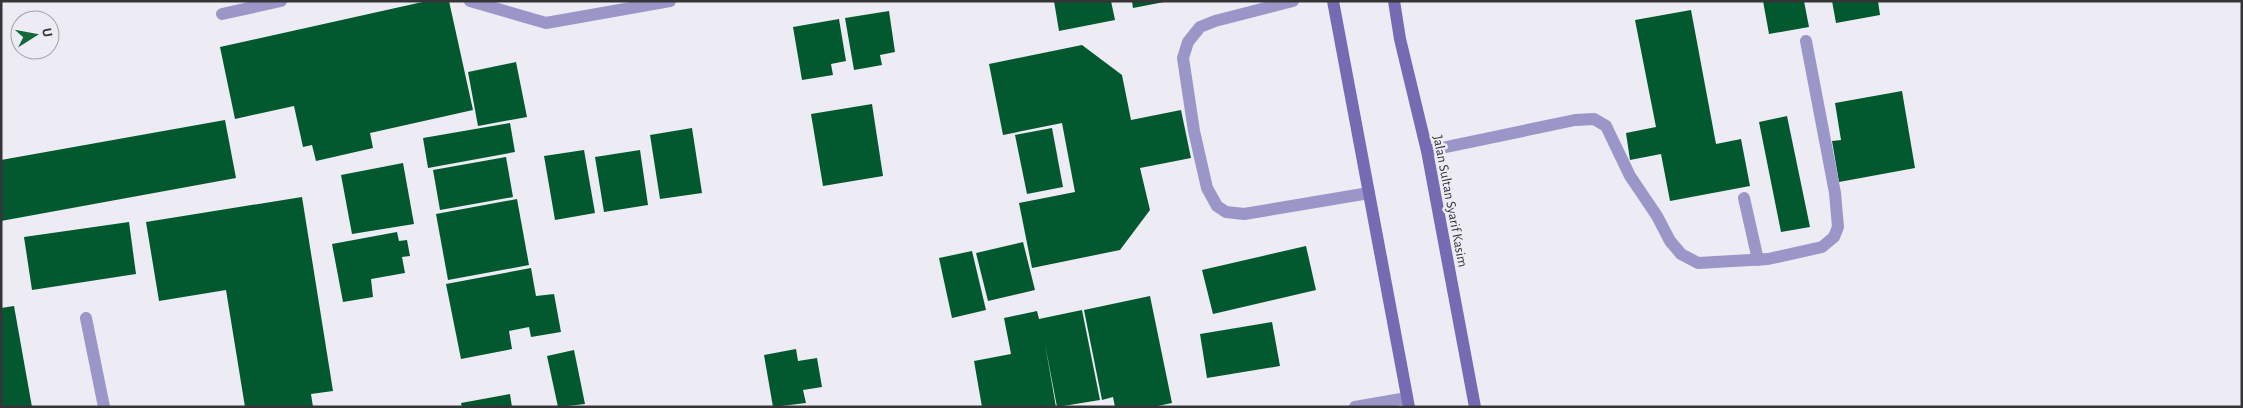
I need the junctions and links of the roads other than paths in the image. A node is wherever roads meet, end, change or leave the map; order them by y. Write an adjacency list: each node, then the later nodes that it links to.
1 (281, 1): 7 (street)
2 (470, 1): 3 (street)
3 (670, 1)
4 (1292, 1): 10 (street)
5 (1333, 1): 10 (street)
6 (1394, 1): 9 (street, Jalan Sultan Syarif Kasim)
7 (222, 14)
8 (1806, 41): 12 (street)
9 (1427, 151): 12 (street); 17 (street, Jalan Sultan Syarif Kasim)
10 (1369, 193): 14 (street)
11 (1744, 198): 12 (street)
12 (1758, 260)
13 (86, 318): 15 (street)
14 (1408, 402): 16 (street)
15 (104, 407)
16 (1356, 407)
17 (1475, 407)

